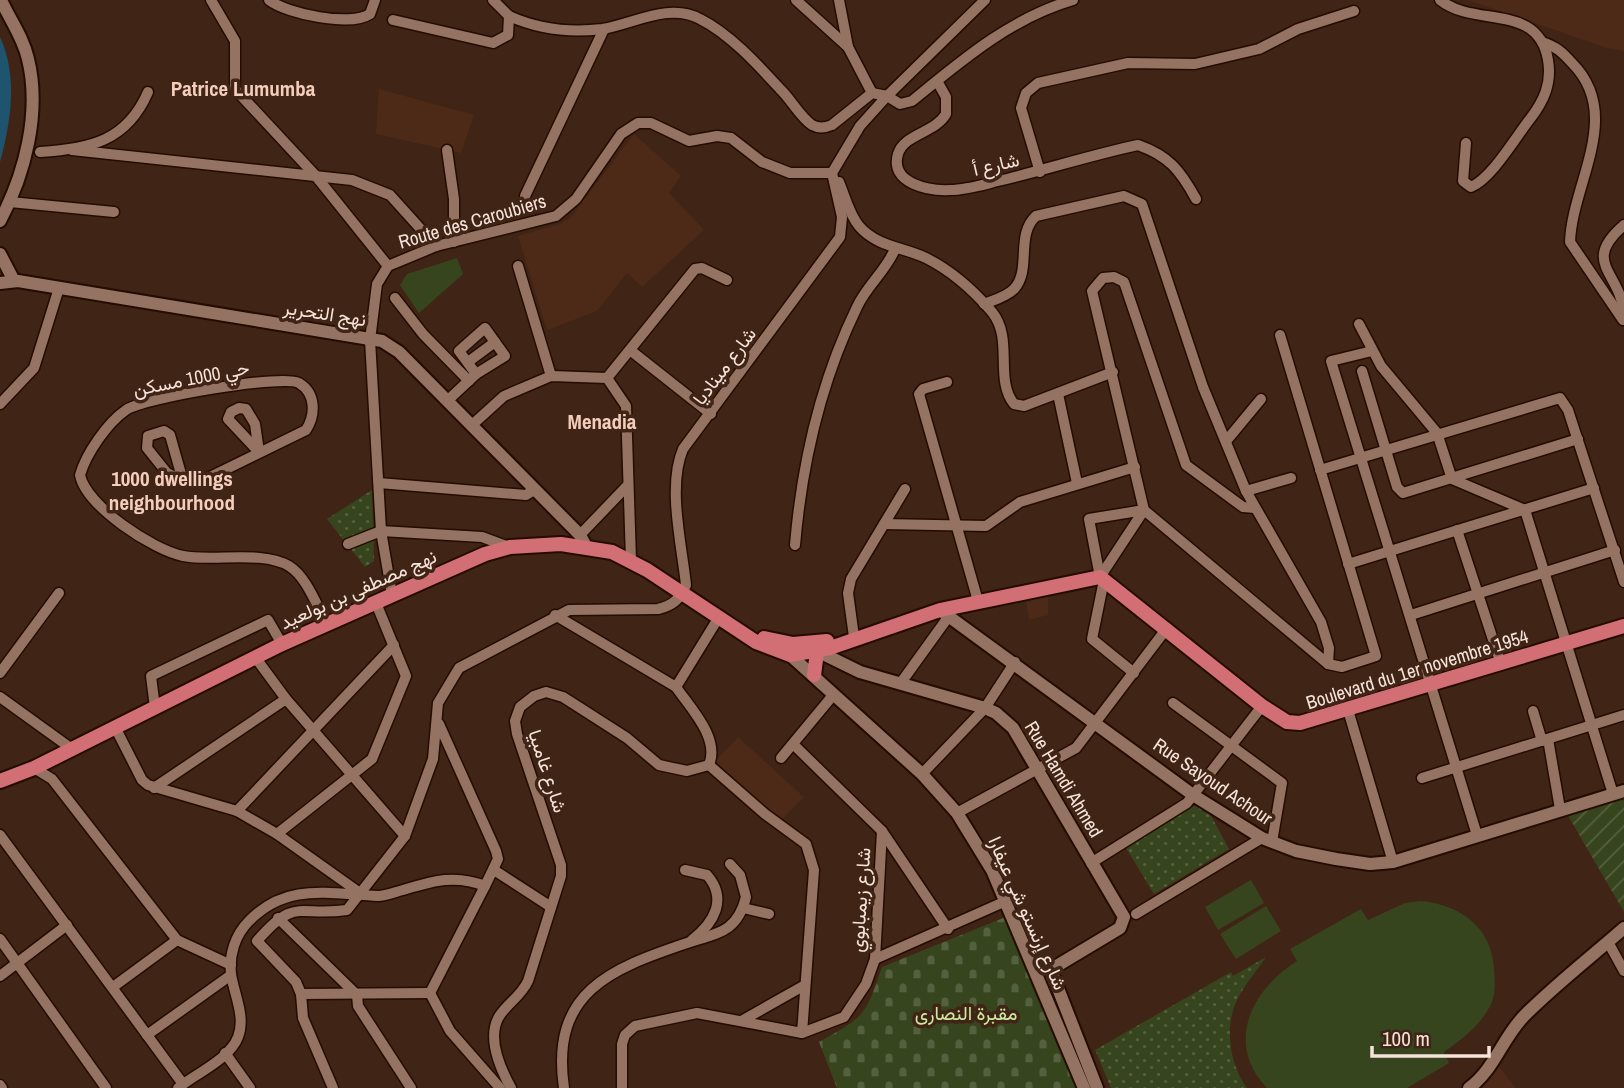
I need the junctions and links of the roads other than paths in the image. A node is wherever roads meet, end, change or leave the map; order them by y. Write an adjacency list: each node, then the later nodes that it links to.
1 (1, 0): 30 (main road)
2 (211, 0): 27 (street)
3 (269, 0): 4 (street)
4 (376, 0)
5 (493, 0): 12 (street)
6 (796, 0): 16 (street)
7 (839, 0): 16 (street)
8 (985, 0): 20 (street)
9 (1073, 0): 17 (street)
10 (1440, 0): 15 (street)
11 (1354, 10): 25 (street)
12 (509, 16): 13 (street); 14 (street)
13 (393, 20)
14 (604, 29): 19 (street); 28 (street)
15 (1542, 43): 21 (street); 46 (street)
16 (848, 47): 19 (street)
17 (937, 81): 20 (street); 25 (street, شارع أ)
18 (148, 92): 22 (street)
19 (872, 93): 20 (street)
20 (887, 96): 26 (street)
21 (1466, 143)
22 (72, 150): 24 (street); 27 (street)
23 (447, 150): 34 (street)
24 (40, 152)
25 (1040, 172): 29 (street, شارع أ)
26 (832, 173): 34 (street, Route des Caroubiers); 36 (street); 64 (street, شارع ميناديا)
27 (315, 175): 35 (street); 38 (street)
28 (525, 196)
29 (1196, 198)
30 (10, 202): 31 (street); 32 (main road)
31 (114, 212)
32 (0, 221)
33 (1624, 225): 45 (street)
34 (454, 242): 35 (street, Route des Caroubiers)
35 (436, 246): 38 (street, Route des Caroubiers)
36 (895, 249): 44 (street); 92 (street)
37 (0, 254): 40 (main road)
38 (388, 266): 49 (street, Route des Caroubiers)
39 (518, 267): 56 (street)
40 (7, 280): 42 (main road, نهج التحرير)
41 (727, 280): 51 (street)
42 (59, 288): 49 (main road, نهج التحرير); 63 (street)
43 (395, 298): 57 (street)
44 (984, 304): 60 (street); 68 (street)
45 (1624, 313): 46 (street)
46 (1623, 320)
47 (1359, 324): 52 (street)
48 (1280, 335): 72 (street)
49 (370, 340): 62 (main road, نهج التحرير); 76 (street, Route des Caroubiers)
50 (495, 342): 53 (street); 53 (street); 57 (street)
51 (630, 350): 58 (street); 64 (street)
52 (1372, 351): 66 (street); 70 (street)
53 (468, 362): 57 (street)
54 (1362, 371): 69 (street)
55 (1113, 372): 60 (street); 71 (street); 83 (street)
56 (551, 376): 58 (street); 65 (street)
57 (472, 377): 62 (street)
58 (607, 378): 78 (street)
59 (947, 382): 87 (street)
60 (1058, 394): 77 (street)
61 (1261, 399): 68 (street)
62 (447, 401): 65 (main road, نهج التحرير)
63 (0, 404)
64 (711, 414): 103 (street, شارع ميناديا)
65 (472, 425): 81 (main road, نهج التحرير)
66 (1437, 433): 67 (street); 69 (street); 74 (street)
67 (1578, 439): 74 (street); 79 (street)
68 (1227, 440): 82 (street)
69 (1388, 449): 70 (street); 74 (street)
70 (1362, 457): 72 (street); 94 (street)
71 (1135, 467): 77 (street); 84 (street)
72 (1320, 470): 97 (street)
73 (1291, 478): 82 (street)
74 (1452, 479): 85 (street)
75 (183, 481): 75 (street); 111 (street, حي 1000 مسكن)
76 (379, 483): 81 (street); 89 (street, Route des Caroubiers)
77 (1077, 483): 87 (street)
78 (627, 486): 90 (street); 96 (street)
79 (1594, 488): 85 (street); 95 (street)
80 (905, 489): 86 (street)
81 (534, 490): 90 (main road, نهج التحرير)
82 (1246, 491): 83 (street)
83 (1255, 508): 123 (street)
84 (1144, 510): 99 (street); 99 (street); 123 (street)
85 (1525, 510): 88 (street); 98 (street)
86 (884, 524): 87 (street); 115 (street)
87 (957, 526): 105 (street)
88 (1457, 530): 94 (street); 102 (street)
89 (381, 531): 91 (street); 93 (street); 104 (street, Route des Caroubiers)
90 (583, 540): 93 (main road, نهج مصطفى بن بولعيد); 96 (main road, نهج مصطفى بن بولعيد)
91 (348, 544)
92 (795, 545)
93 (510, 547): 104 (main road, نهج مصطفى بن بولعيد)
94 (1390, 550): 97 (street); 109 (street)
95 (1615, 550): 98 (street); 100 (street)
96 (631, 560): 103 (main road, نهج مصطفى بن بولعيد)
97 (1348, 564): 123 (street)
98 (1544, 572): 102 (street); 117 (street)
99 (1102, 578): 105 (main road); 114 (main road, Boulevard du 1er novembre 1954); 126 (street)
100 (1624, 582)
101 (59, 593): 125 (street)
102 (1478, 593): 109 (street); 124 (street)
103 (683, 594): 108 (street); 110 (main road, نهج مصطفى بن بولعيد)
104 (392, 595): 106 (main road, نهج مصطفى بن بولعيد)
105 (978, 601): 107 (main road)
106 (376, 603): 111 (main road, نهج مصطفى بن بولعيد); 118 (street)
107 (944, 613): 115 (main road); 122 (main road, Rue Sayoud Achour); 128 (street)
108 (555, 615): 130 (street); 141 (street)
109 (1411, 615): 129 (street)
110 (719, 617): 113 (main road, نهج مصطفى بن بولعيد); 130 (street)
111 (327, 624): 116 (main road, نهج مصطفى بن بولعيد)
112 (1624, 626): 117 (main road, Boulevard du 1er novembre 1954)
113 (737, 628): 119 (main road, نهج مصطفى بن بولعيد); 120 (main road, نهج مصطفى بن بولعيد)
114 (1167, 628): 126 (street); 135 (main road, Boulevard du 1er novembre 1954)
115 (854, 637): 119 (main road, نهج مصطفى بن بولعيد)
116 (282, 644): 121 (main road, نهج مصطفى بن بولعيد); 136 (street)
117 (1566, 644): 124 (main road, Boulevard du 1er novembre 1954); 143 (street)
118 (394, 645): 145 (street); 155 (street)
119 (811, 648): 120 (main road, نهج مصطفى بن بولعيد); 127 (main road); 128 (main road, Rue Hamdi Ahmed)
120 (790, 656): 127 (main road, شارع إرنستو شي عيفارا)
121 (255, 657): 133 (street); 136 (main road, نهج مصطفى بن بولعيد)
122 (1015, 662): 137 (street); 142 (main road, Rue Sayoud Achour)
123 (1328, 664)
124 (1500, 664): 129 (main road, Boulevard du 1er novembre 1954)
125 (0, 673)
126 (1134, 673): 142 (street)
127 (814, 675): 131 (main road, شارع إرنستو شي عيفارا)
128 (900, 684): 137 (main road, Rue Hamdi Ahmed)
129 (1432, 685): 138 (main road, Boulevard du 1er novembre 1954); 153 (street)
130 (676, 687): 151 (street)
131 (834, 694): 147 (street); 156 (main road, شارع إرنستو شي عيفارا)
132 (0, 697): 149 (street)
133 (286, 699): 145 (street); 159 (street)
134 (1174, 702): 148 (street)
135 (1262, 706): 138 (main road, Boulevard du 1er novembre 1954); 148 (street)
136 (155, 708): 144 (main road, نهج مصطفى بن بولعيد)
137 (985, 708): 154 (main road, Rue Hamdi Ahmed); 156 (street)
138 (1348, 710): 171 (street)
139 (1533, 711): 146 (street)
140 (1624, 715): 143 (street)
141 (438, 722): 169 (street); 174 (street)
142 (1096, 722): 154 (street); 161 (main road, Rue Sayoud Achour)
143 (1592, 725): 146 (street); 160 (street)
144 (115, 727): 149 (main road, نهج مصطفى بن بولعيد); 159 (street)
145 (313, 729): 155 (street); 163 (street)
146 (1545, 740): 153 (street); 162 (street)
147 (793, 744): 150 (street); 165 (street)
148 (1233, 744): 161 (street); 170 (street)
149 (72, 749): 152 (main road, نهج مصطفى بن بولعيد)
150 (781, 758)
151 (709, 765): 179 (street, شارع غامبيا); 197 (street)
152 (34, 768): 158 (main road, نهج مصطفى بن بولعيد); 189 (street)
153 (1456, 768): 157 (street); 168 (street)
154 (1039, 771): 164 (street); 172 (main road, Rue Hamdi Ahmed)
155 (353, 774): 166 (street); 169 (street)
156 (922, 774): 164 (main road, شارع إرنستو شي عيفارا)
157 (1422, 778)
158 (0, 781)
159 (154, 788): 163 (street)
160 (1619, 793): 162 (main road, Rue Sayoud Achour)
161 (1193, 795): 170 (main road, Rue Sayoud Achour); 172 (street)
162 (1560, 809): 168 (main road, Rue Sayoud Achour)
163 (237, 811): 166 (street)
164 (957, 813): 178 (main road, شارع إرنستو شي عيفارا)
165 (882, 831): 187 (street); 192 (street, شارع زيمبابوي)
166 (276, 834): 177 (street)
167 (0, 835): 185 (street)
168 (1477, 835): 171 (main road, Rue Sayoud Achour)
169 (405, 836): 177 (street)
170 (1267, 840): 171 (main road, Rue Sayoud Achour); 182 (street)
171 (1393, 862)
172 (1091, 863): 184 (main road, Rue Hamdi Ahmed)
173 (730, 864): 180 (street)
174 (494, 870): 176 (street); 179 (street)
175 (685, 870): 191 (street)
176 (485, 886): 177 (street); 199 (street)
177 (360, 893): 183 (street); 194 (street)
178 (1006, 901): 187 (street); 215 (main road, شارع إرنستو شي عيفارا)
179 (551, 907): 212 (street, شارع غامبيا)
180 (743, 908): 181 (street); 191 (street)
181 (769, 914)
182 (1136, 915)
183 (278, 918): 200 (street); 201 (street)
184 (1124, 923): 216 (main road, شارع إرنستو شي عيفارا)
185 (67, 925): 193 (street); 198 (street)
186 (1624, 928): 190 (main road)
187 (948, 929): 192 (street)
188 (0, 939): 193 (street)
189 (177, 940): 194 (street); 198 (street)
190 (1608, 942): 195 (street); 217 (main road)
191 (688, 943): 213 (street)
192 (875, 959): 203 (street, شارع زيمبابوي)
193 (18, 963): 196 (street); 207 (street)
194 (231, 970): 204 (street); 205 (street)
195 (1624, 971)
196 (0, 976)
197 (805, 985): 202 (street); 203 (street)
198 (113, 987): 204 (street)
199 (430, 993): 201 (street); 211 (street)
200 (301, 994): 201 (street); 209 (street)
201 (357, 995): 210 (street)
202 (743, 1020): 203 (street); 214 (street)
203 (802, 1033)
204 (147, 1035): 206 (street)
205 (225, 1053): 206 (street); 208 (street)
206 (180, 1086)
207 (106, 1088)
208 (250, 1088)
209 (333, 1088)
210 (411, 1088)
211 (500, 1088)
212 (511, 1088)
213 (564, 1088)
214 (622, 1088)
215 (1084, 1088)
216 (1097, 1088)
217 (1469, 1088)

